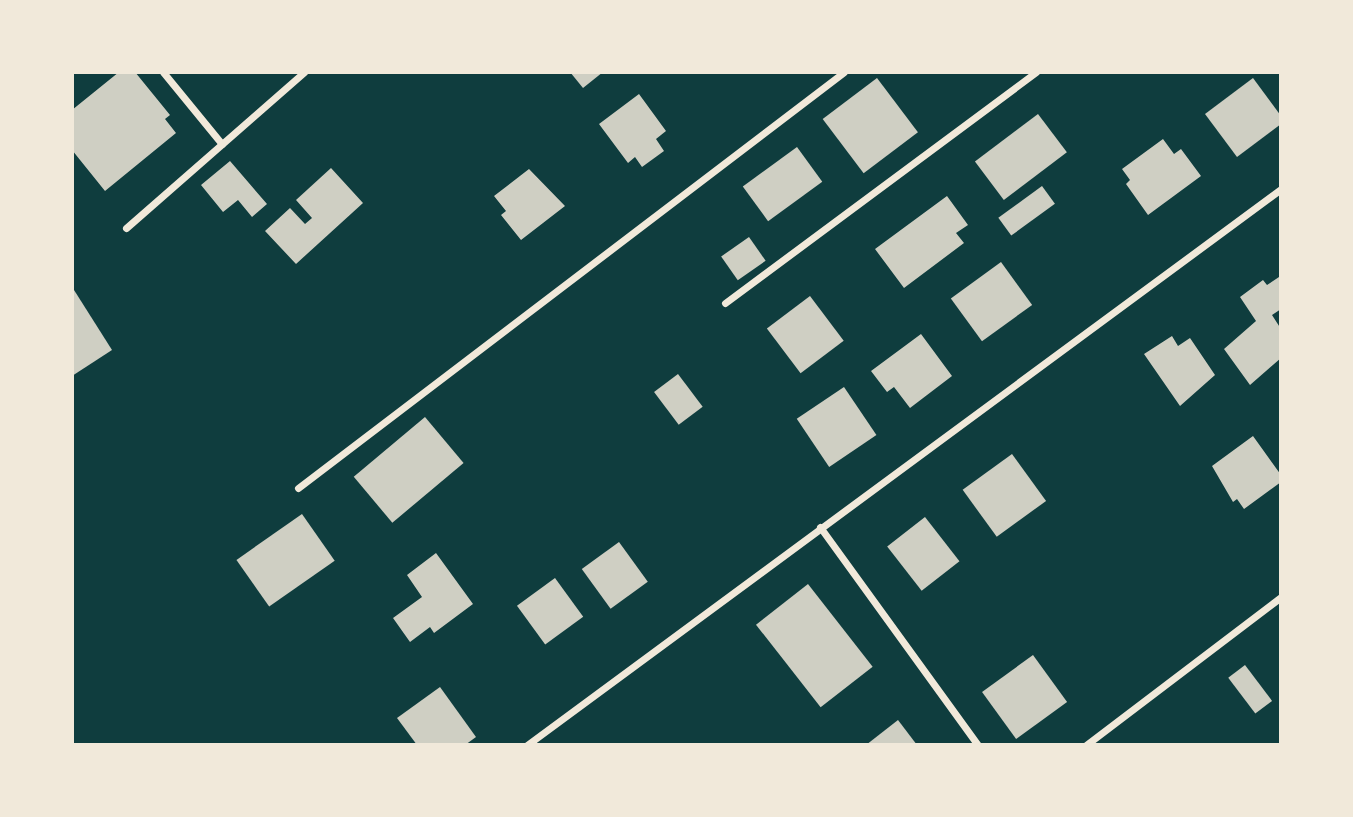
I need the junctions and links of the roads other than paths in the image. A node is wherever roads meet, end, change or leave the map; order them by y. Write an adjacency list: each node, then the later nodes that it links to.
1 (163, 72): 5 (street)
2 (304, 72): 5 (street)
3 (844, 72): 9 (street)
4 (1036, 72): 8 (street)
5 (222, 144): 7 (street)
6 (1281, 188): 10 (street)
7 (126, 228)
8 (725, 303)
9 (298, 488)
10 (820, 527): 12 (street); 13 (street)
11 (1281, 597): 14 (street)
12 (527, 745)
13 (978, 745)
14 (1086, 745)

